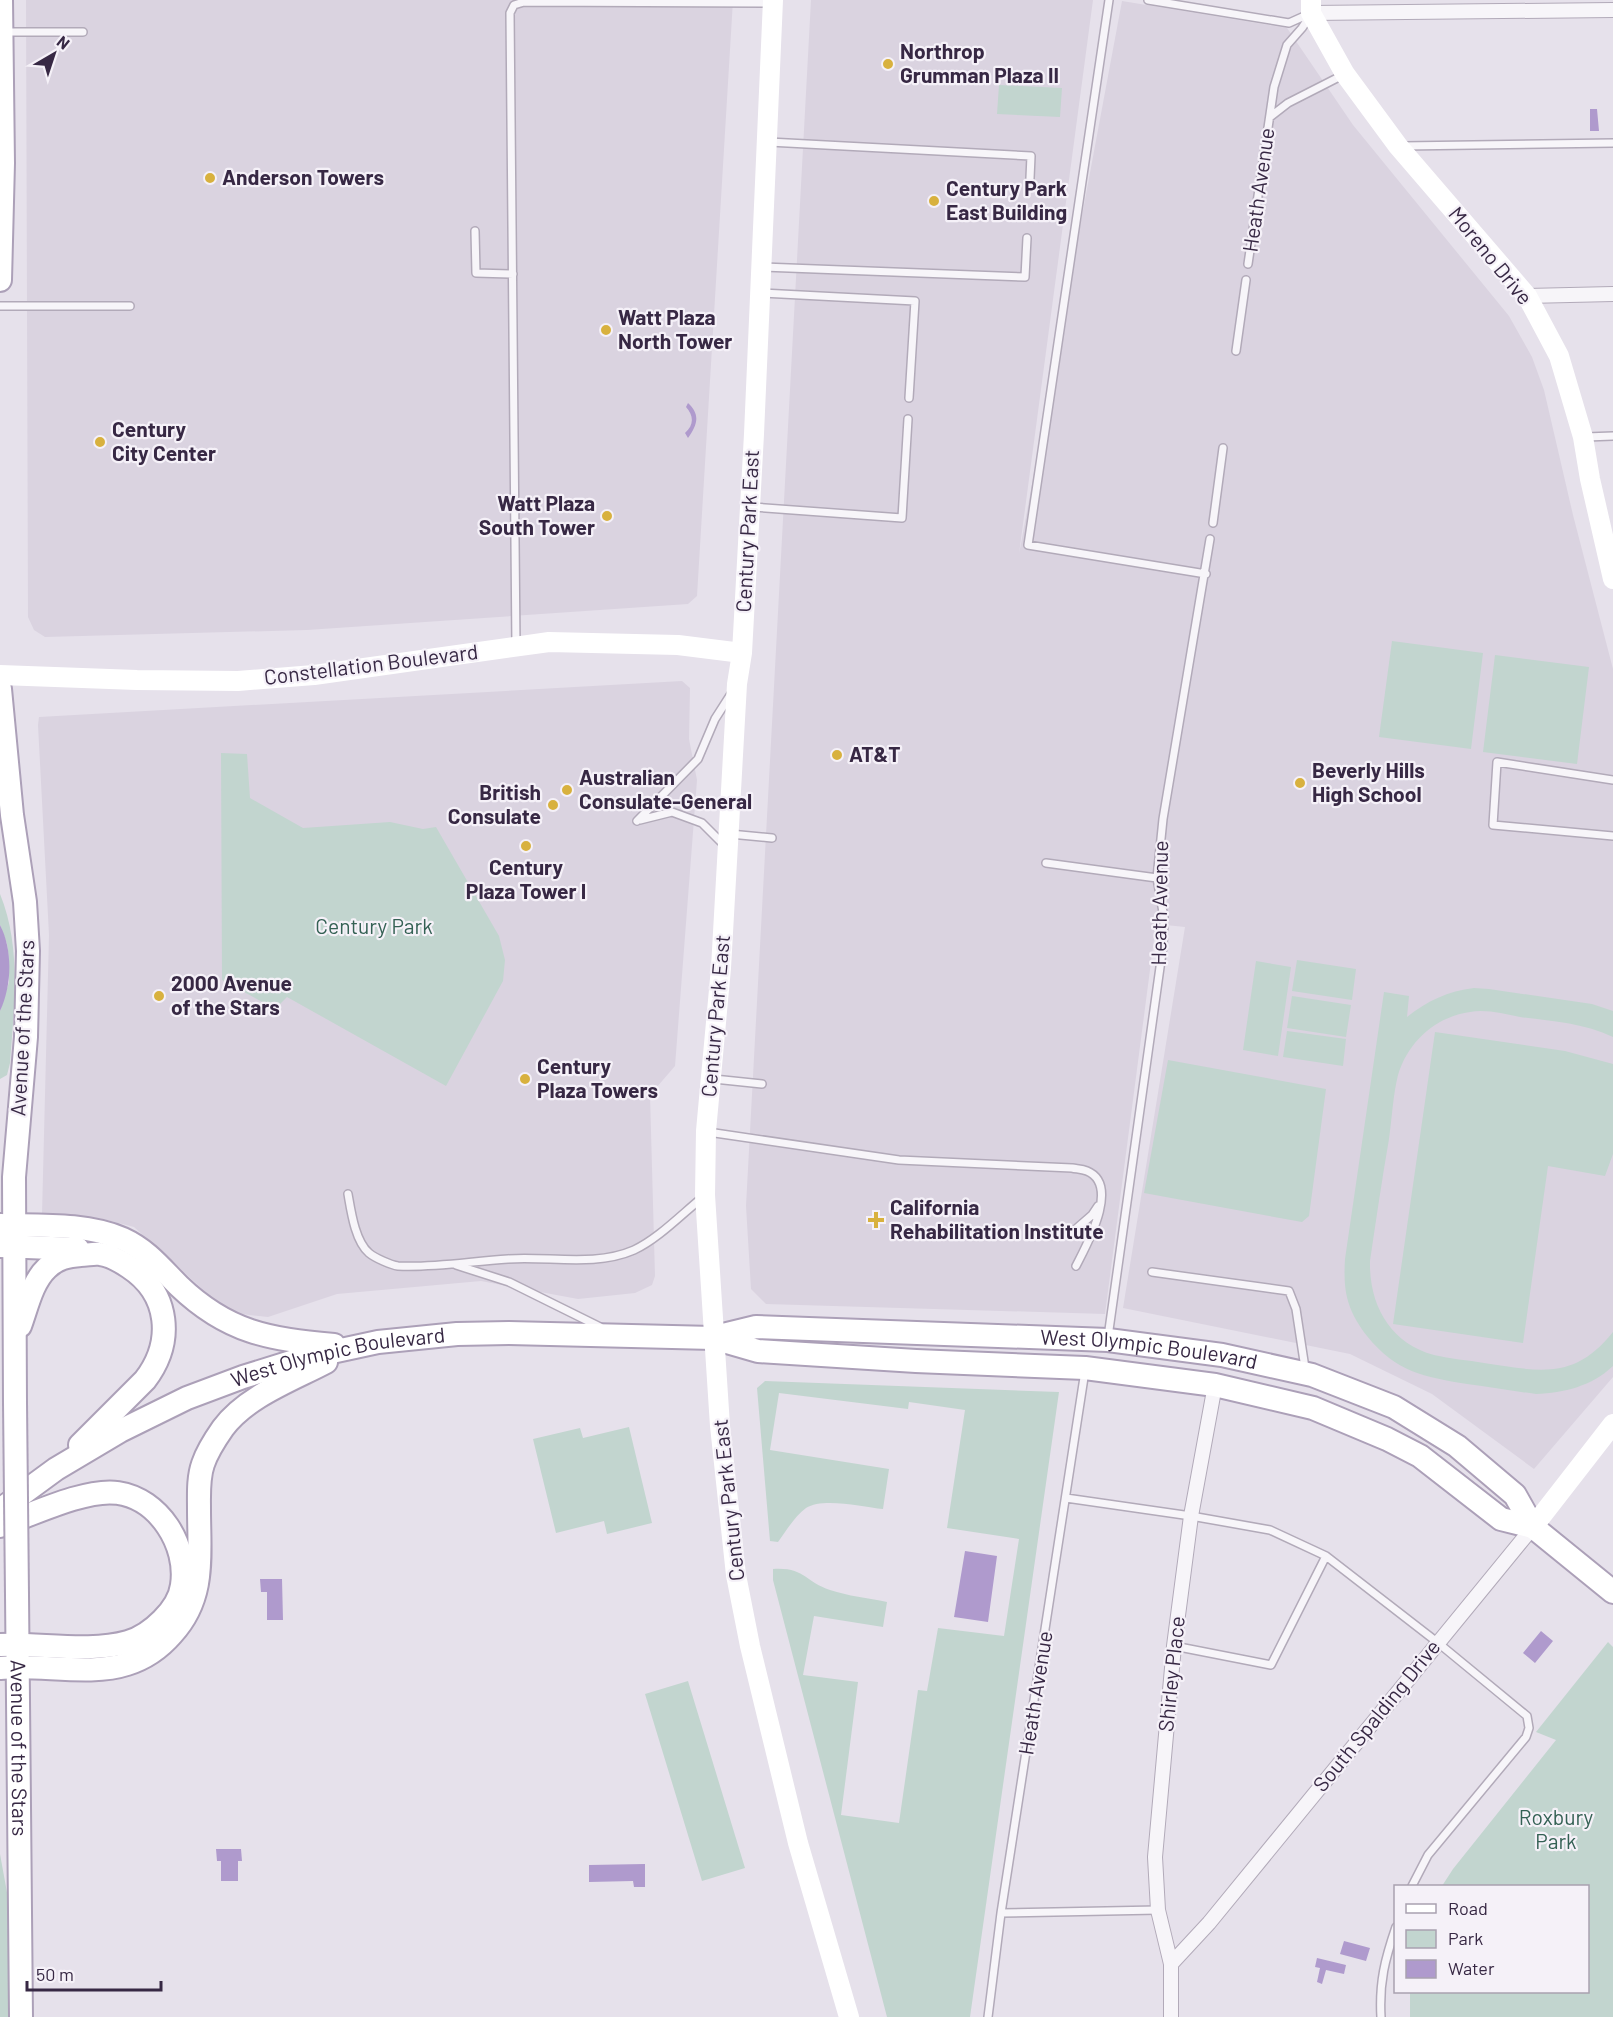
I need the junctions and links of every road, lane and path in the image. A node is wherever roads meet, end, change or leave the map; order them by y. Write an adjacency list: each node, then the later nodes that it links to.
1 (1, 0): 7 (main road)
2 (1109, 0): 36 (lane)
3 (1148, 0): 5 (lane)
4 (773, 2): 11 (main road, Century Park East); 19 (lane)
5 (1311, 7): 6 (street); 9 (main road, Moreno Drive); 10 (lane, Heath Avenue)
6 (1613, 10)
7 (1, 32): 8 (lane); 20 (main road)
8 (83, 32)
9 (1345, 74): 10 (lane, Heath Avenue); 13 (main road, Moreno Drive)
10 (1270, 117): 17 (lane, Heath Avenue)
11 (767, 142): 14 (lane); 18 (main road, Century Park East)
12 (1613, 144): 13 (lane)
13 (1398, 146): 24 (main road, Moreno Drive)
14 (1030, 178)
15 (476, 231): 19 (lane)
16 (1026, 238): 18 (lane)
17 (1248, 264)
18 (761, 267): 22 (main road, Century Park East)
19 (513, 274): 38 (lane)
20 (0, 280)
21 (1246, 280): 27 (lane, Heath Avenue)
22 (760, 293): 28 (lane); 33 (main road, Century Park East)
23 (1613, 294): 24 (street)
24 (1527, 296): 31 (main road, Moreno Drive)
25 (0, 306): 26 (lane)
26 (130, 306)
27 (1236, 351)
28 (909, 398)
29 (908, 419): 33 (lane)
30 (1613, 436): 31 (lane)
31 (1583, 437): 37 (main road, Moreno Drive)
32 (1223, 448): 34 (lane)
33 (750, 507): 39 (main road, Century Park East)
34 (1213, 523)
35 (1210, 539): 36 (lane, Heath Avenue)
36 (1206, 574): 49 (lane, Heath Avenue)
37 (1613, 579)
38 (516, 646): 39 (main road, Constellation Boulevard); 40 (main road, Constellation Boulevard)
39 (742, 653): 41 (main road, Century Park East)
40 (0, 675)
41 (737, 684): 46 (main road, Century Park East); 46 (lane)
42 (0, 689): 47 (main road, Avenue of the Stars)
43 (1613, 780): 44 (lane)
44 (1613, 836)
45 (772, 838): 46 (lane)
46 (729, 842): 50 (main road, Century Park East)
47 (8, 845): 52 (main road, Avenue of the Stars)
48 (1046, 863): 49 (lane)
49 (1157, 878): 65 (lane, Heath Avenue)
50 (711, 1078): 51 (lane); 53 (main road, Century Park East)
51 (762, 1084)
52 (11, 1089): 58 (main road, Avenue of the Stars)
53 (706, 1131): 55 (main road, Century Park East); 56 (lane)
54 (348, 1194): 60 (lane)
55 (705, 1195): 60 (lane); 64 (main road, Century Park East)
56 (1101, 1201): 57 (lane); 61 (lane)
57 (1077, 1228)
58 (7, 1236): 59 (main road); 66 (main road, Avenue of the Stars); 67 (main road)
59 (99, 1254): 66 (main road); 72 (main road)
60 (453, 1264): 63 (lane)
61 (1076, 1266)
62 (1152, 1272): 69 (lane)
63 (616, 1335): 64 (main road, West Olympic Boulevard); 67 (main road, West Olympic Boulevard)
64 (713, 1338): 65 (main road, West Olympic Boulevard); 68 (main road, West Olympic Boulevard); 89 (main road, Century Park East)
65 (1108, 1340): 69 (main road, West Olympic Boulevard)
66 (15, 1341): 82 (main road, Avenue of the Stars, bridge)
67 (354, 1347): 72 (main road, West Olympic Boulevard); 82 (main road)
68 (1085, 1368): 70 (main road, West Olympic Boulevard); 73 (lane, Heath Avenue)
69 (1306, 1374): 77 (main road, West Olympic Boulevard)
70 (1215, 1385): 75 (street, Shirley Place); 77 (main road, West Olympic Boulevard)
71 (1613, 1424): 77 (main road, South Spalding Drive)
72 (56, 1469): 74 (main road, West Olympic Boulevard)
73 (1066, 1498): 75 (lane); 85 (lane, Heath Avenue)
74 (0, 1510)
75 (1191, 1516): 78 (lane); 81 (street, Shirley Place)
76 (0, 1526): 82 (main road)
77 (1533, 1527): 79 (main road, West Olympic Boulevard); 80 (street, South Spalding Drive)
78 (1326, 1556): 80 (lane); 81 (lane)
79 (1613, 1592)
80 (1437, 1642): 83 (lane); 87 (street, South Spalding Drive)
81 (1173, 1646): 84 (street, Shirley Place)
82 (9, 1656): 88 (main road, Avenue of the Stars)
83 (1413, 1885)
84 (1158, 1910): 85 (lane); 87 (street, Shirley Place)
85 (1001, 1913): 90 (lane, Heath Avenue)
86 (1394, 1930): 92 (lane)
87 (1171, 1964): 91 (street)
88 (21, 2017)
89 (849, 2017)
90 (988, 2017)
91 (1171, 2017)
92 (1381, 2017)

